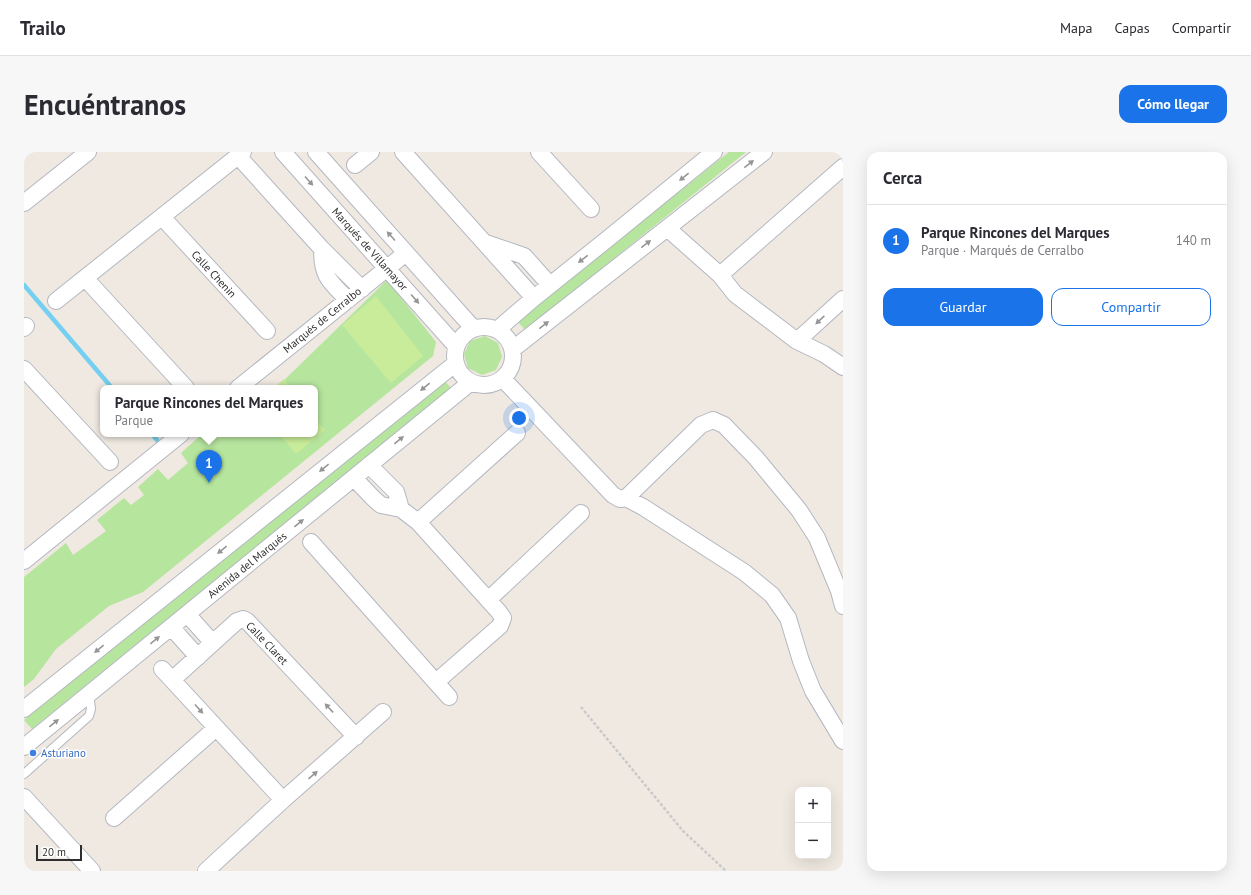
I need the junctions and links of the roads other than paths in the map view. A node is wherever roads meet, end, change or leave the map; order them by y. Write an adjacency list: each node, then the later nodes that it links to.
1 (88, 152): 12 (street)
2 (283, 152): 19 (street, Marqués de Villamayor, one-way to 19)
3 (316, 152): 18 (street, one-way to 3)
4 (371, 152): 10 (street)
5 (403, 152): 16 (street)
6 (539, 152): 13 (street)
7 (714, 152): 22 (street, one-way to 22)
8 (764, 152): 15 (street, one-way to 8)
9 (240, 154): 14 (street); 17 (street)
10 (354, 165)
11 (843, 167): 20 (street)
12 (24, 203)
13 (591, 209)
14 (162, 217): 21 (street); 30 (street, Calle Chenin)
15 (667, 228): 20 (street); 33 (street, one-way to 15)
16 (485, 243): 22 (street); 24 (street)
17 (322, 249): 23 (street); 26 (street)
18 (406, 253): 19 (street, Marqués de Cerralbo); 28 (street)
19 (388, 268): 23 (street, Marqués de Cerralbo); 32 (street, Marqués de Villamayor, one-way to 32)
20 (720, 275): 31 (street)
21 (85, 278): 27 (street); 39 (street)
22 (550, 285): 24 (street)
23 (362, 289): 26 (street, Marqués de Cerralbo)
24 (534, 298): 29 (street)
25 (843, 299): 31 (street, one-way to 31)
26 (348, 300): 40 (street, Marqués de Cerralbo)
27 (56, 301)
28 (473, 328): 29 (street); 32 (street)
29 (498, 329): 33 (street)
30 (267, 331)
31 (797, 341): 35 (street)
32 (456, 346): 34 (street)
33 (513, 349): 37 (street)
34 (456, 363): 38 (street); 61 (street, one-way to 61)
35 (843, 367)
36 (24, 369): 43 (street)
37 (502, 379): 38 (street); 46 (street)
38 (471, 382): 44 (street, Avenida del Marqués, one-way to 38)
39 (183, 385)
40 (242, 385)
41 (517, 433): 49 (street)
42 (177, 437): 51 (street)
43 (110, 462)
44 (369, 465): 45 (street, Avenida del Marqués); 47 (street)
45 (354, 478): 47 (street); 54 (street, Avenida del Marqués, one-way to 45)
46 (626, 498): 53 (street); 65 (street)
47 (401, 509): 49 (street)
48 (581, 513): 52 (street)
49 (418, 522): 52 (street)
50 (311, 542): 58 (street)
51 (24, 561)
52 (488, 600): 58 (street)
53 (843, 606)
54 (187, 614): 55 (street, Avenida del Marqués); 56 (street)
55 (171, 627): 57 (street); 59 (street, Avenida del Marqués, one-way to 55)
56 (213, 643): 57 (street, Calle Claret); 64 (street, Calle Claret, one-way to 56)
57 (198, 657): 63 (street, Calle Claret, one-way to 63)
58 (436, 682): 60 (street)
59 (89, 694): 66 (street, Avenida del Marqués, one-way to 59); 67 (lane)
60 (449, 697)
61 (24, 709)
62 (383, 712): 64 (street)
63 (216, 728): 69 (street, Calle Claret); 70 (street)
64 (356, 737): 69 (street, one-way to 64)
65 (843, 741)
66 (24, 747)
67 (24, 774)
68 (24, 798): 71 (street)
69 (283, 800): 72 (street)
70 (114, 818)
71 (92, 871)
72 (206, 871)

